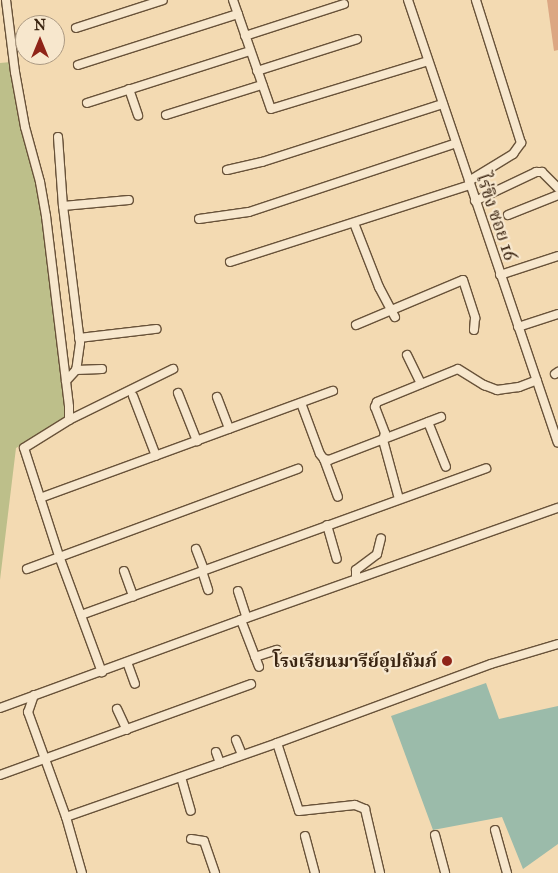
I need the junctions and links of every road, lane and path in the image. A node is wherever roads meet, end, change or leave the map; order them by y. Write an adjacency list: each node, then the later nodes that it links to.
1 (6, 0): 8 (street)
2 (163, 0): 10 (street)
3 (233, 0): 7 (street)
4 (408, 0): 14 (street, ไร่ขิง ซอย 16)
5 (476, 0): 26 (street)
6 (344, 4): 11 (street)
7 (238, 14): 11 (street); 15 (street)
8 (9, 27): 9 (street); 50 (street)
9 (0, 28)
10 (76, 28)
11 (245, 36): 13 (street)
12 (358, 39): 16 (street)
13 (250, 50): 16 (street); 18 (street)
14 (428, 60): 17 (street); 20 (street, ไร่ขิง ซอย 16)
15 (78, 65)
16 (257, 71): 17 (street)
17 (262, 85): 22 (street)
18 (129, 89): 19 (street); 21 (street)
19 (87, 103)
20 (443, 104): 24 (street, ไร่ขิง ซอย 16); 25 (street)
21 (138, 115)
22 (166, 115)
23 (58, 138): 31 (street)
24 (456, 144): 26 (street, ไร่ขิง ซอย 16); 33 (street)
25 (227, 170)
26 (469, 183): 30 (street, ไร่ขิง ซอย 16); 34 (street)
27 (558, 188): 30 (street)
28 (558, 195): 32 (street)
29 (129, 200): 31 (street)
30 (476, 201): 37 (street, ไร่ขิง ซอย 16)
31 (63, 206): 44 (street)
32 (508, 215)
33 (198, 219)
34 (354, 223): 36 (street); 38 (street)
35 (558, 256): 37 (street)
36 (230, 262)
37 (500, 275): 41 (street, ไร่ขิง ซอย 16)
38 (392, 313): 40 (street); 43 (street)
39 (558, 314): 41 (street)
40 (356, 325)
41 (518, 327): 49 (street, ไร่ขิง ซอย 16)
42 (156, 329): 44 (street)
43 (474, 330)
44 (79, 338): 48 (street)
45 (407, 355): 51 (street)
46 (102, 368): 48 (street)
47 (173, 369): 58 (street)
48 (76, 370): 50 (street)
49 (536, 380): 51 (street); 61 (street, ไร่ขิง ซอย 16)
50 (66, 381): 58 (street)
51 (421, 384): 62 (street)
52 (333, 391): 56 (street)
53 (178, 393): 63 (street)
54 (133, 396): 65 (street)
55 (217, 396): 60 (street)
56 (300, 403): 60 (street); 66 (street)
57 (441, 417): 59 (street)
58 (69, 420): 70 (street)
59 (428, 422): 62 (street); 67 (street)
60 (229, 429): 63 (street)
61 (556, 432): 64 (street, ไร่ขิง ซอย 16)
62 (382, 440): 66 (street); 72 (street)
63 (197, 441): 65 (street)
64 (558, 442)
65 (156, 456): 70 (street)
66 (324, 459): 71 (street)
67 (446, 467)
68 (486, 468): 72 (street)
69 (298, 469): 77 (street)
70 (40, 498): 77 (street)
71 (338, 498)
72 (399, 499): 74 (street)
73 (558, 508): 82 (street)
74 (327, 525): 78 (street); 80 (street)
75 (381, 538): 82 (street)
76 (196, 549): 80 (street)
77 (59, 556): 79 (street); 86 (street)
78 (337, 559)
79 (27, 569)
80 (203, 570): 83 (street); 85 (street)
81 (124, 571): 85 (street)
82 (356, 579): 87 (street)
83 (208, 590)
84 (238, 591): 87 (street)
85 (133, 596): 86 (street)
86 (80, 615): 93 (street)
87 (244, 619): 90 (street); 91 (street)
88 (558, 644): 101 (street)
89 (277, 650): 90 (street)
90 (256, 657): 92 (street)
91 (126, 662): 93 (street); 94 (street)
92 (259, 667)
93 (102, 672): 96 (street)
94 (135, 684)
95 (251, 684): 99 (street)
96 (34, 695): 97 (street); 104 (street)
97 (0, 708)
98 (118, 709): 99 (street)
99 (127, 730): 104 (street)
100 (236, 740): 103 (street)
101 (277, 743): 103 (street); 117 (street)
102 (216, 752): 105 (street)
103 (242, 755): 105 (street)
104 (46, 759): 106 (street); 109 (street)
105 (220, 763): 107 (street)
106 (0, 775)
107 (181, 777): 108 (street); 109 (street)
108 (191, 811)
109 (66, 817): 114 (street)
110 (495, 830): 119 (street)
111 (435, 835): 118 (street)
112 (306, 836): 116 (street)
113 (191, 839): 115 (street)
114 (82, 873)
115 (215, 873)
116 (315, 873)
117 (380, 873)
118 (445, 873)
119 (507, 873)

